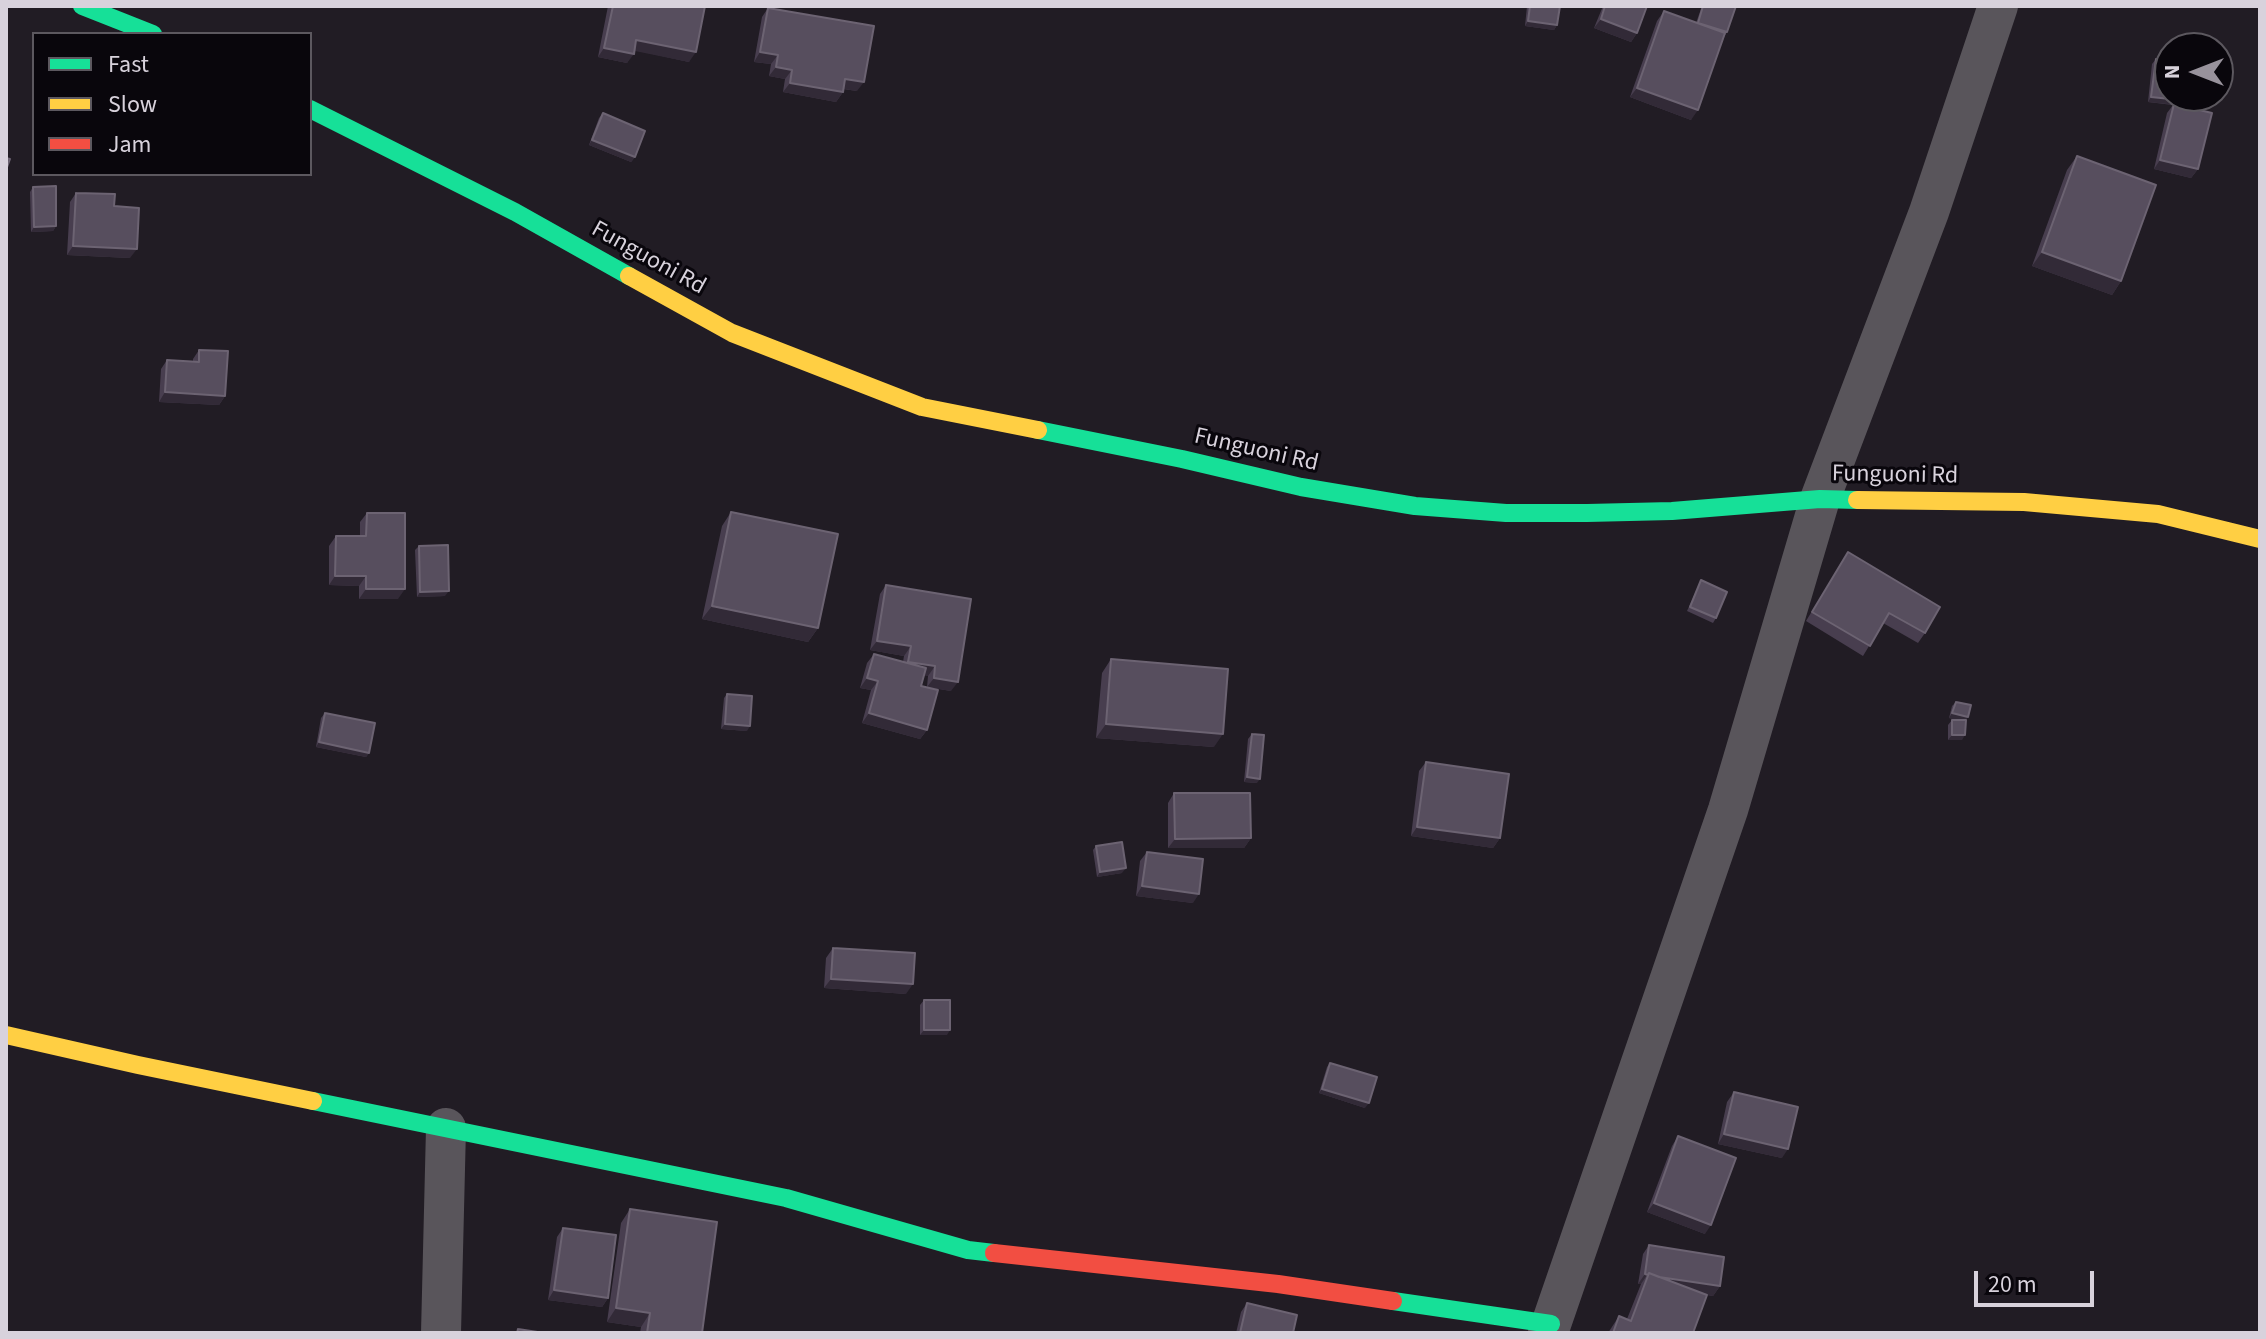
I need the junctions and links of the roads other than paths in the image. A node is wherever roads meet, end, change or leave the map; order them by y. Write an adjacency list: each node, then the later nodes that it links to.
1 (82, 6): 3 (street)
2 (1998, 6): 5 (street)
3 (148, 32)
4 (312, 110): 5 (street, Funguoni Rd)
5 (1820, 499): 6 (street, Funguoni Rd); 9 (street)
6 (2260, 539)
7 (6, 1035): 8 (street)
8 (446, 1128): 9 (street); 10 (street)
9 (1550, 1328)
10 (441, 1333)

